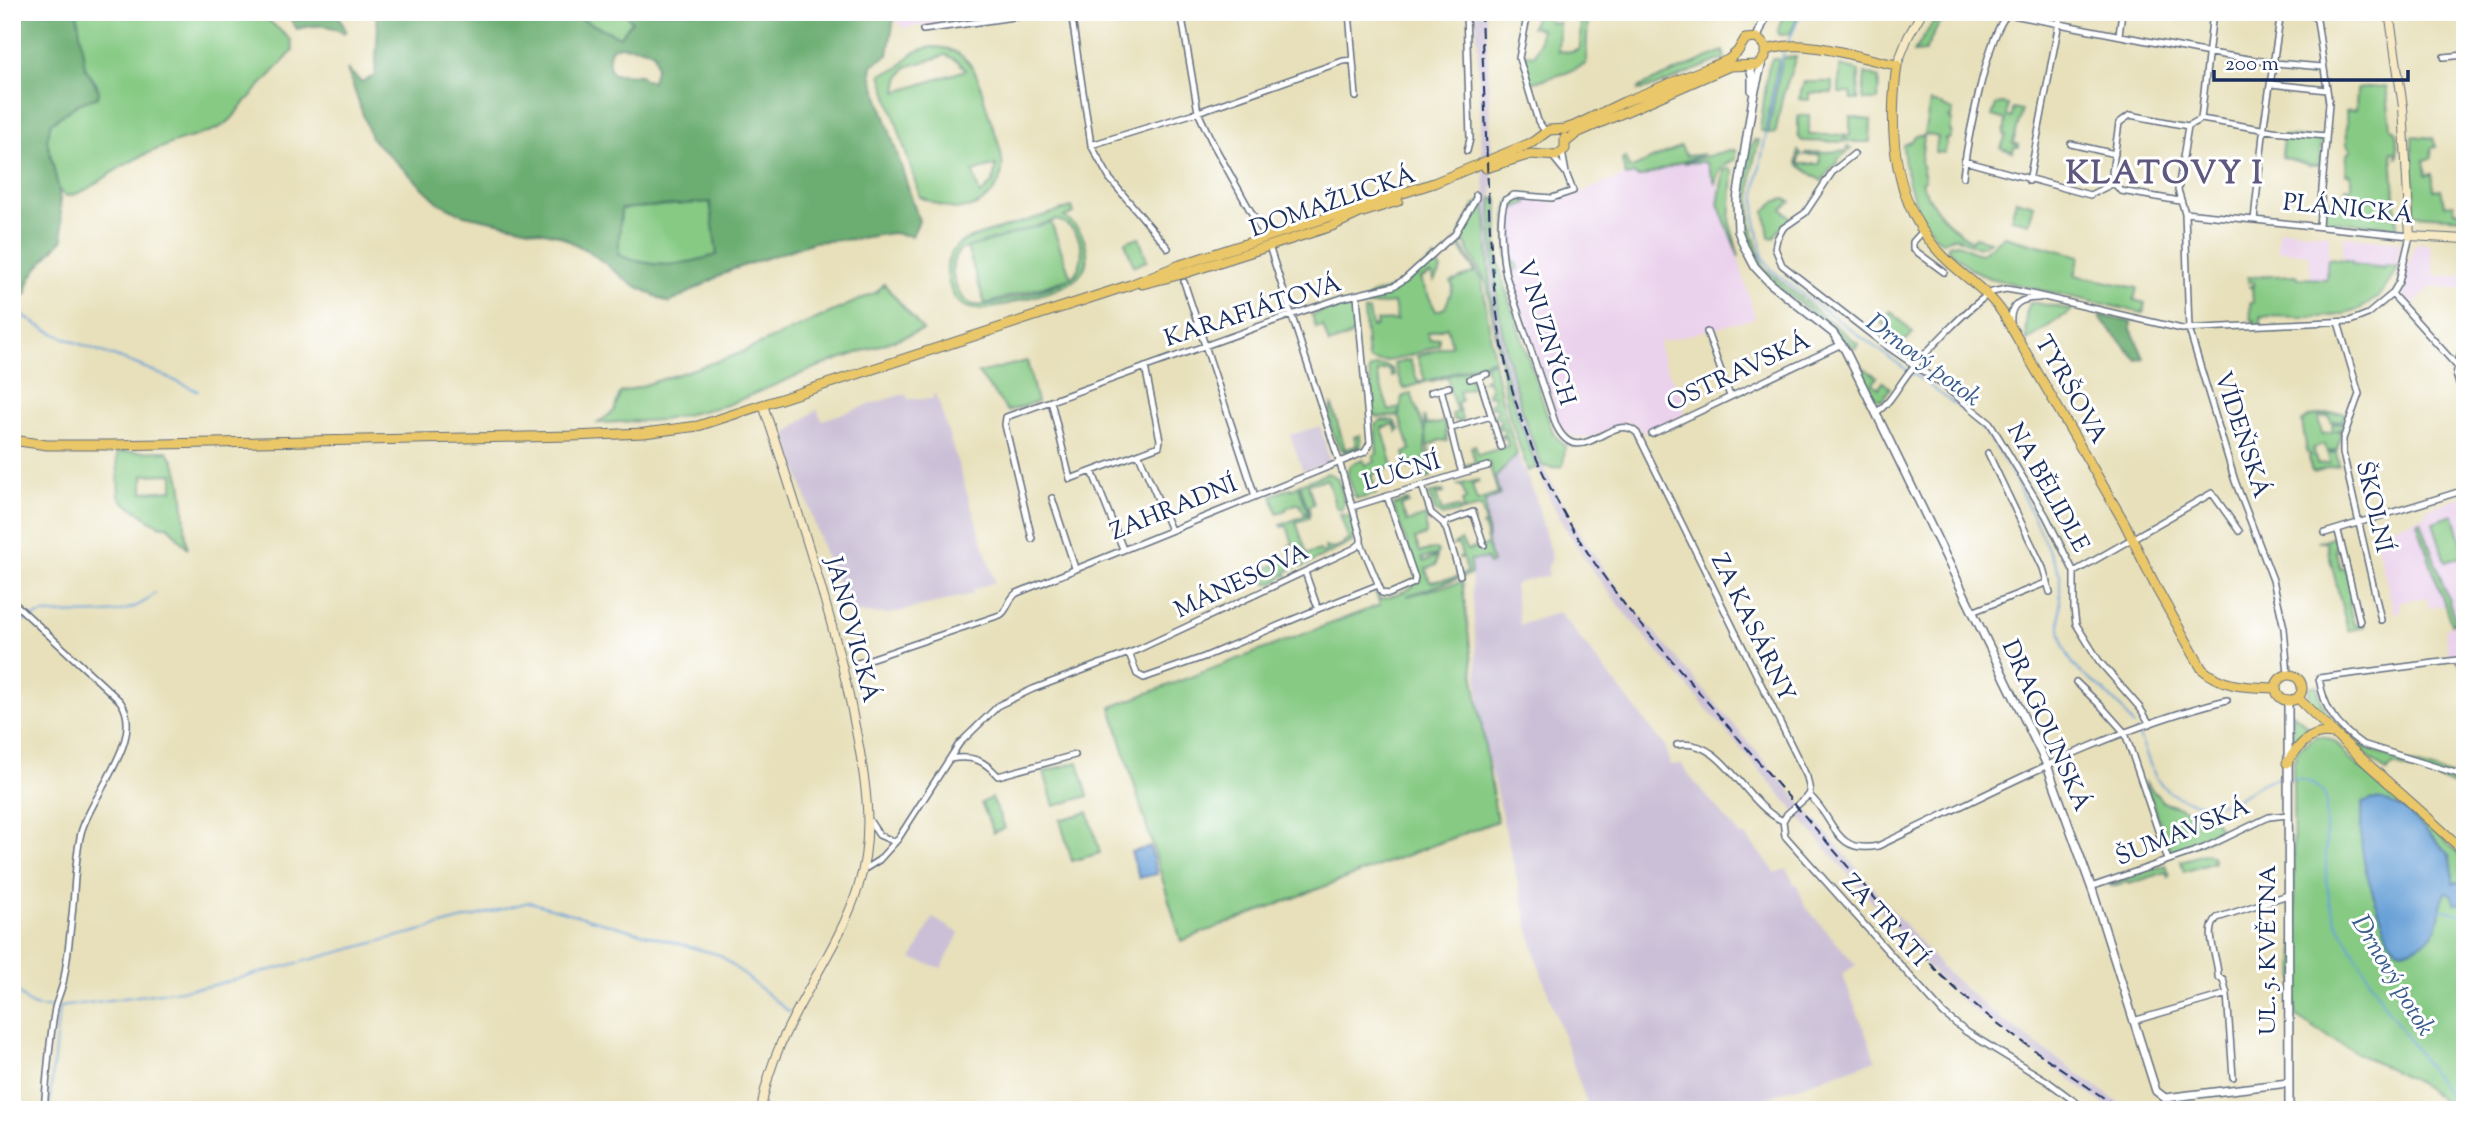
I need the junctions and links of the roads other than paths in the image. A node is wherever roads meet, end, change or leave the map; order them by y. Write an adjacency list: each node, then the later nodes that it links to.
1 (1070, 12): 15 (street); 42 (street)
2 (1181, 12): 33 (street)
3 (1349, 12): 23 (street)
4 (1466, 12): 43 (street)
5 (1528, 12): 38 (street)
6 (1767, 12): 17 (street)
7 (1922, 12): 27 (main road)
8 (2062, 12): 14 (street)
9 (2122, 12): 16 (street)
10 (2213, 12): 20 (street)
11 (2281, 12): 25 (street)
12 (2310, 12): 28 (street)
13 (2389, 12): 59 (main road)
14 (2059, 24): 16 (street); 48 (street); 51 (street)
15 (923, 30)
16 (2119, 36): 20 (street)
17 (1757, 38): 18 (main road); 19 (main road)
18 (1766, 50): 24 (main road); 27 (main road)
19 (1738, 51): 26 (main road); 37 (main road)
20 (2209, 53): 25 (street); 34 (street)
21 (2465, 55): 22 (street)
22 (2445, 57)
23 (1353, 60): 31 (street); 33 (street)
24 (1762, 62): 26 (main road); 32 (street)
25 (2274, 63): 28 (street); 29 (street)
26 (1747, 65): 32 (street); 40 (main road)
27 (1898, 65): 58 (main road, TYRŠOVA)
28 (2323, 67): 30 (street)
29 (2271, 84): 30 (street); 36 (street)
30 (2327, 90): 39 (street)
31 (1356, 97)
32 (1753, 98): 75 (street)
33 (1198, 113): 42 (street); 61 (street)
34 (2201, 119): 35 (street); 36 (street)
35 (2188, 126): 46 (street); 54 (street)
36 (2264, 128): 39 (street); 56 (street)
37 (1557, 130): 38 (main road); 40 (main road)
38 (1542, 135): 47 (main road); 61 (main road, DOMAŽLICKÁ)
39 (2326, 136): 57 (street)
40 (1566, 142): 44 (main road)
41 (2071, 144): 46 (street)
42 (1091, 145): 62 (street)
43 (1467, 151)
44 (1562, 152): 47 (main road); 49 (street, V NUZNÝCH)
45 (1854, 154): 79 (street, NA BĚLIDLE)
46 (2115, 154): 52 (street)
47 (1550, 156): 49 (street); 61 (main road, DOMAŽLICKÁ)
48 (1964, 162): 50 (street); 51 (street)
49 (1566, 173): 96 (street, V NUZNÝCH)
50 (1963, 177)
51 (2029, 181): 52 (street)
52 (2114, 183): 54 (street)
53 (1476, 195): 67 (street, KARAFIÁTOVÁ)
54 (2180, 201): 55 (street, VÍDEŇSKÁ)
55 (2185, 213): 56 (street, PLÁNICKÁ); 72 (street, VÍDEŇSKÁ)
56 (2255, 220): 57 (street, PLÁNICKÁ)
57 (2319, 226): 59 (street, PLÁNICKÁ)
58 (1923, 231): 63 (street); 65 (main road, TYRŠOVA)
59 (2410, 236): 60 (main road, PLÁNICKÁ); 66 (street)
60 (2465, 239)
61 (1267, 242): 69 (street); 91 (main road, DOMAŽLICKÁ)
62 (1168, 248)
63 (1944, 272)
64 (1184, 282): 76 (street)
65 (1988, 294): 68 (street); 71 (main road, TYRŠOVA); 79 (street)
66 (2392, 294): 70 (street); 77 (street)
67 (1357, 296): 69 (street, KARAFIÁTOVÁ); 101 (street, ZAHRADNÍ)
68 (2048, 297): 71 (street); 72 (street)
69 (1290, 315): 76 (street, KARAFIÁTOVÁ); 101 (street)
70 (2338, 322): 72 (street); 114 (street, ŠKOLNÍ)
71 (2012, 327): 119 (main road, TYRŠOVA)
72 (2189, 329): 140 (street, VÍDEŇSKÁ)
73 (1707, 332): 88 (street)
74 (2465, 332): 77 (street)
75 (1842, 344): 88 (street, OSTRAVSKÁ); 92 (street, DRAGOUNSKÁ)
76 (1206, 346): 80 (street, KARAFIÁTOVÁ); 109 (street)
77 (2457, 364): 78 (street); 82 (street); 89 (street)
78 (2465, 364)
79 (1914, 366): 92 (street); 126 (street, NA BĚLIDLE)
80 (1144, 368): 90 (street, KARAFIÁTOVÁ); 100 (street)
81 (1487, 374): 83 (street)
82 (2465, 374)
83 (1479, 377): 84 (street); 93 (street)
84 (1470, 379)
85 (1449, 387): 86 (street)
86 (1441, 389): 87 (street); 94 (street, LUČNÍ)
87 (1431, 392)
88 (1730, 396): 95 (street, OSTRAVSKÁ)
89 (2465, 400)
90 (1051, 401): 105 (street); 120 (street, KARAFIÁTOVÁ)
91 (763, 405): 97 (main road, DOMAŽLICKÁ); 157 (main road, JANOVICKÁ)
92 (1876, 413): 133 (street, DRAGOUNSKÁ)
93 (1491, 416): 94 (street, LUČNÍ); 98 (street)
94 (1452, 428): 104 (street, LUČNÍ)
95 (1652, 434)
96 (1639, 436): 155 (street, ZA KASÁRNY)
97 (12, 440)
98 (1501, 447)
99 (1988, 453): 128 (street)
100 (1139, 455): 103 (street); 115 (street)
101 (1340, 464): 109 (street, ZAHRADNÍ); 112 (street)
102 (1488, 466): 104 (street, LUČNÍ)
103 (1093, 471): 105 (street); 123 (street)
104 (1462, 474): 107 (street, LUČNÍ)
105 (1070, 479): 106 (street)
106 (1072, 486)
107 (1422, 486): 110 (street, LUČNÍ); 113 (street)
108 (2465, 490): 114 (street)
109 (1255, 496): 115 (street, ZAHRADNÍ)
110 (1387, 496): 112 (street, LUČNÍ); 129 (street)
111 (1052, 498): 124 (street)
112 (1352, 507): 121 (street)
113 (1443, 523): 122 (street); 127 (street)
114 (2359, 524): 117 (street); 134 (street, ŠKOLNÍ)
115 (1171, 530): 123 (street, ZAHRADNÍ)
116 (2239, 531): 119 (street)
117 (2338, 531): 118 (street); 135 (street)
118 (2325, 533)
119 (2132, 538): 126 (street); 142 (main road, TYRŠOVA)
120 (1032, 539)
121 (1361, 543): 125 (street, MÁNESOVA); 129 (street)
122 (1484, 545)
123 (1123, 549): 124 (street, ZAHRADNÍ)
124 (1075, 568): 139 (street, ZAHRADNÍ)
125 (1305, 572): 132 (street); 136 (street, MÁNESOVA)
126 (2074, 572): 146 (street, NA BĚLIDLE)
127 (1460, 575)
128 (2048, 582): 130 (street); 133 (street)
129 (1378, 585): 132 (street)
130 (2050, 592)
131 (12, 601): 169 (street)
132 (1318, 609): 136 (street)
133 (1972, 612): 152 (street, DRAGOUNSKÁ)
134 (2381, 620)
135 (2360, 622)
136 (1129, 653): 151 (street, MÁNESOVA)
137 (2465, 659): 138 (street)
138 (2456, 660): 143 (street); 154 (street)
139 (858, 663)
140 (2288, 675): 142 (main road); 145 (main road)
141 (2076, 682): 147 (street)
142 (2276, 688): 145 (main road)
143 (2465, 690)
144 (2227, 700): 146 (street)
145 (2293, 700): 148 (main road); 153 (street, UL. 5. KVĚTNA)
146 (2150, 724): 147 (street)
147 (2128, 732): 152 (street); 161 (street)
148 (2333, 735): 153 (main road); 160 (main road)
149 (1677, 745): 158 (street, ZA TRATÍ)
150 (1074, 755): 151 (street)
151 (950, 759): 159 (street, MÁNESOVA)
152 (2047, 765): 155 (street, ZA KASÁRNY); 163 (street, DRAGOUNSKÁ)
153 (2287, 765): 156 (street, UL. 5. KVĚTNA)
154 (2465, 776)
155 (1809, 795): 158 (street)
156 (2288, 815): 161 (street, ŠUMAVSKÁ); 164 (street, UL. 5. KVĚTNA)
157 (869, 820): 159 (street); 162 (main road, JANOVICKÁ)
158 (1783, 821): 171 (street, ZA TRATÍ)
159 (895, 842): 162 (street, MÁNESOVA)
160 (2465, 852)
161 (2168, 860): 163 (street, ŠUMAVSKÁ)
162 (863, 870): 170 (main road, JANOVICKÁ)
163 (2091, 887): 166 (street, DRAGOUNSKÁ)
164 (2287, 895): 165 (street); 168 (street, UL. 5. KVĚTNA)
165 (2227, 994): 166 (street); 167 (street)
166 (2133, 1021): 168 (street, DRAGOUNSKÁ)
167 (2234, 1077)
168 (2288, 1083): 172 (street, UL. 5. KVĚTNA)
169 (44, 1110)
170 (761, 1110)
171 (2086, 1110)
172 (2289, 1110)

